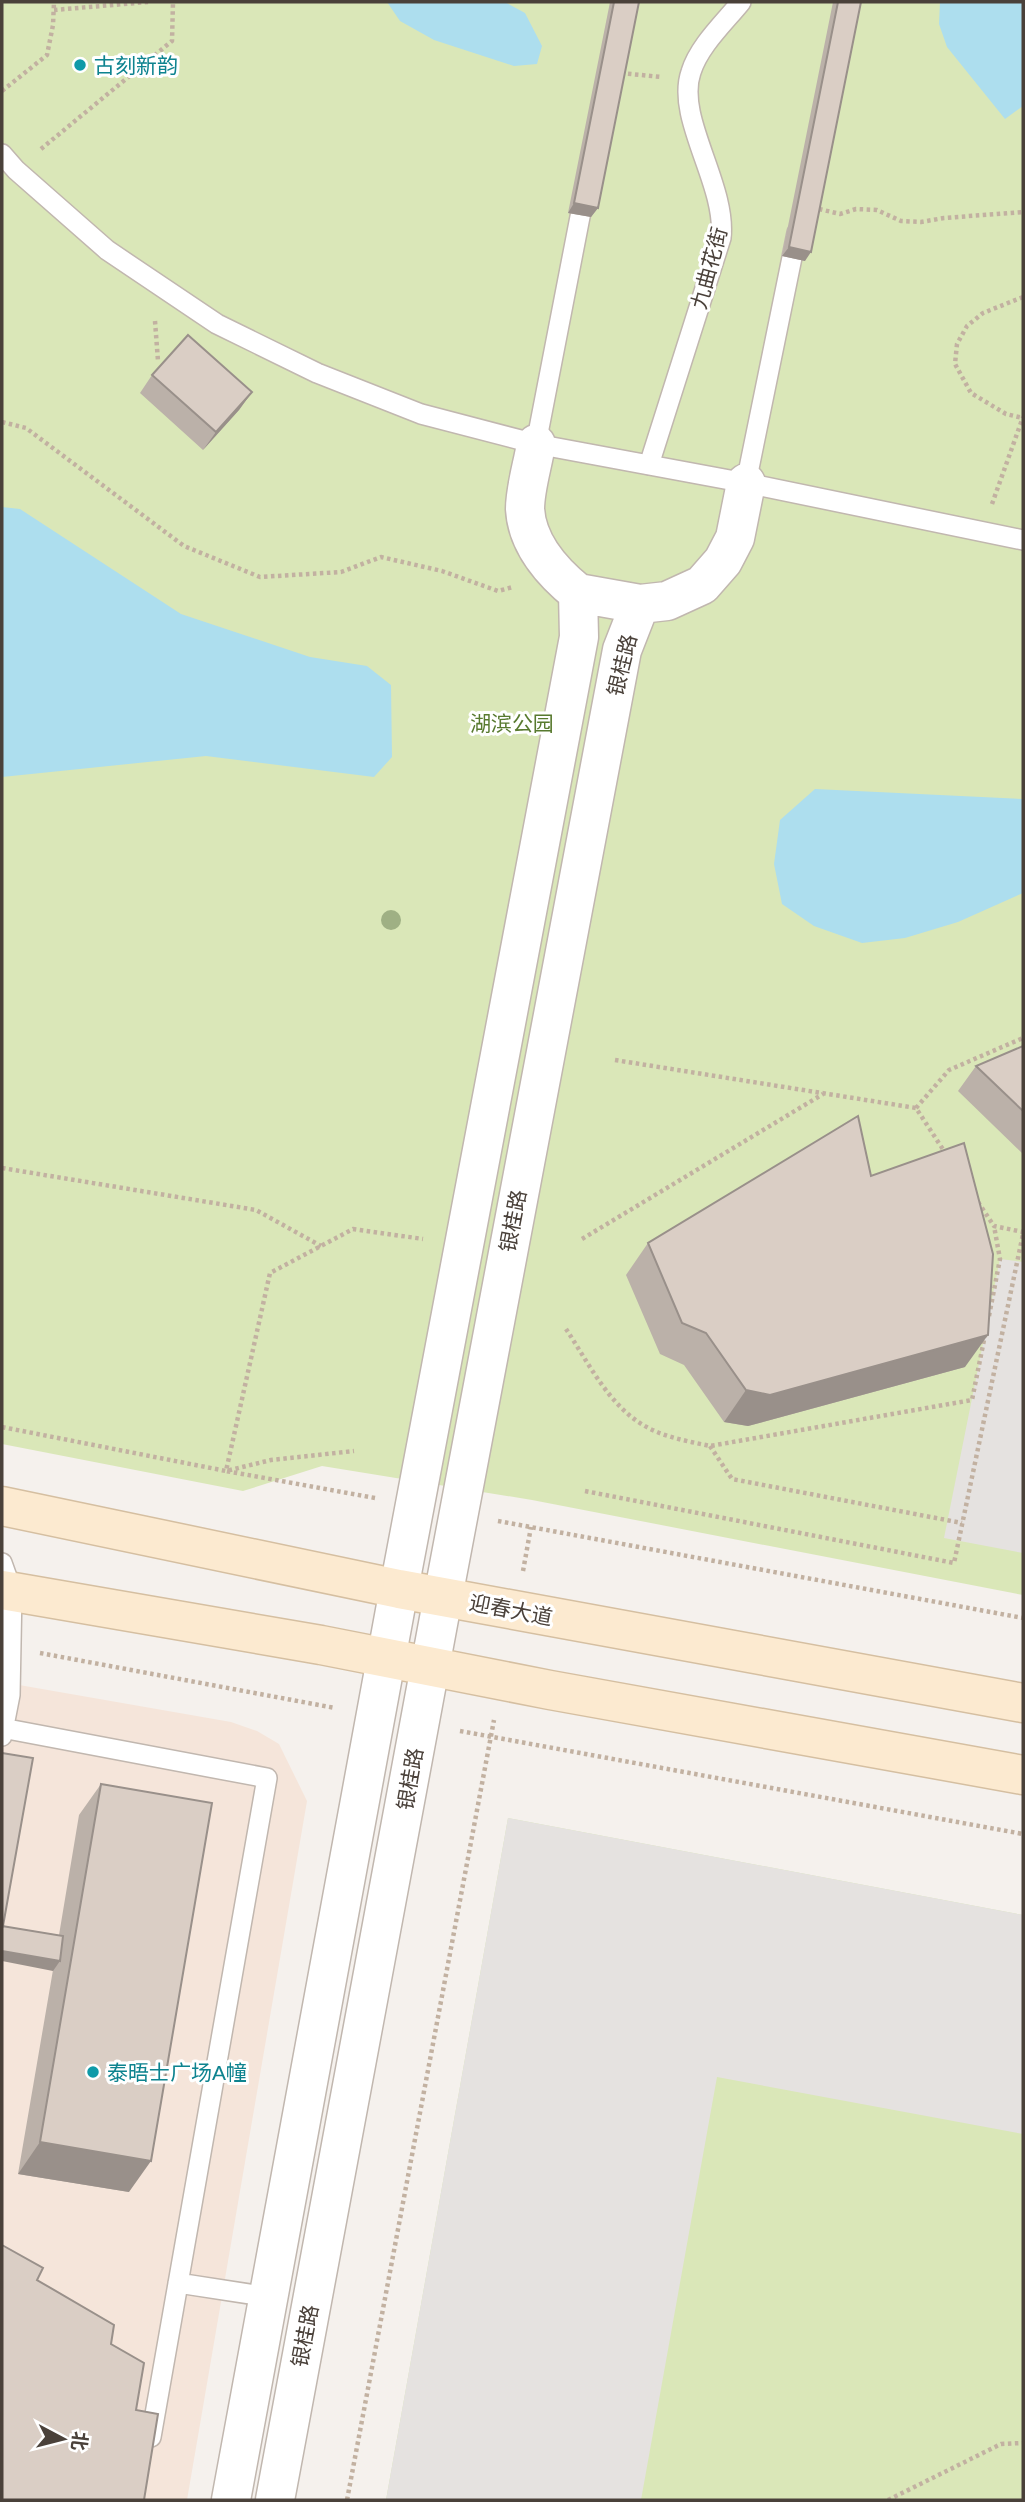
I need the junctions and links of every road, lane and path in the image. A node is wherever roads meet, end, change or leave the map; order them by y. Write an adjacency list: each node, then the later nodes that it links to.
1 (54, 2): 5 (path)
2 (148, 2): 5 (path)
3 (173, 2): 10 (path)
4 (741, 2): 7 (lane, 九曲花街)
5 (54, 10): 8 (path)
6 (608, 71): 7 (path)
7 (690, 81): 18 (lane, 九曲花街)
8 (2, 91)
9 (2, 154): 10 (lane)
10 (16, 170): 17 (lane)
11 (587, 178): 17 (lane, 银桂路)
12 (802, 205): 13 (path); 19 (lane)
13 (1023, 212)
14 (1023, 298): 15 (path)
15 (1023, 417): 20 (path)
16 (2, 422): 22 (path)
17 (536, 444): 18 (lane); 22 (street, 银桂路)
18 (649, 465): 19 (lane)
19 (747, 482): 20 (lane); 23 (street)
20 (982, 531): 21 (lane)
21 (1023, 540)
22 (567, 584): 23 (street); 34 (street, 银桂路)
23 (640, 604): 48 (street, 银桂路)
24 (1023, 1038): 27 (path)
25 (615, 1060): 26 (path)
26 (824, 1094): 27 (path); 33 (path)
27 (916, 1108): 28 (path)
28 (951, 1162)
29 (2, 1168): 35 (path)
30 (973, 1194): 31 (path)
31 (994, 1227): 32 (path); 38 (path)
32 (1023, 1233): 43 (path)
33 (582, 1239)
34 (463, 1245): 35 (path); 47 (street, 银桂路)
35 (322, 1246): 40 (path)
36 (566, 1329): 38 (path)
37 (2, 1427): 40 (path)
38 (710, 1446): 43 (path)
39 (354, 1451): 40 (path)
40 (226, 1471)
41 (585, 1490): 43 (path)
42 (2, 1507): 47 (main road, 迎春大道)
43 (962, 1523)
44 (531, 1527): 49 (path)
45 (577, 1535): 50 (path)
46 (5, 1581): 51 (lane); 52 (main road)
47 (399, 1589): 48 (main road, 迎春大道); 52 (street, 银桂路)
48 (443, 1597): 49 (main road, 迎春大道); 53 (street, 银桂路)
49 (515, 1611): 55 (main road, 迎春大道)
50 (1023, 1618)
51 (11, 1648): 56 (path); 58 (lane)
52 (387, 1657): 53 (main road); 56 (street, 银桂路)
53 (431, 1666): 54 (main road); 57 (street, 银桂路)
54 (502, 1680): 59 (path); 60 (main road)
55 (1023, 1703)
56 (376, 1715): 63 (street, 银桂路)
57 (419, 1724): 59 (path); 67 (street, 银桂路)
58 (2, 1731): 62 (lane)
59 (491, 1737): 61 (path); 68 (path)
60 (1023, 1775)
61 (1023, 1834)
62 (178, 2283): 63 (lane); 65 (lane)
63 (269, 2297): 66 (street, 银桂路)
64 (1023, 2443): 69 (path)
65 (146, 2460)
66 (231, 2500)
67 (275, 2500)
68 (347, 2500)
69 (888, 2500)

